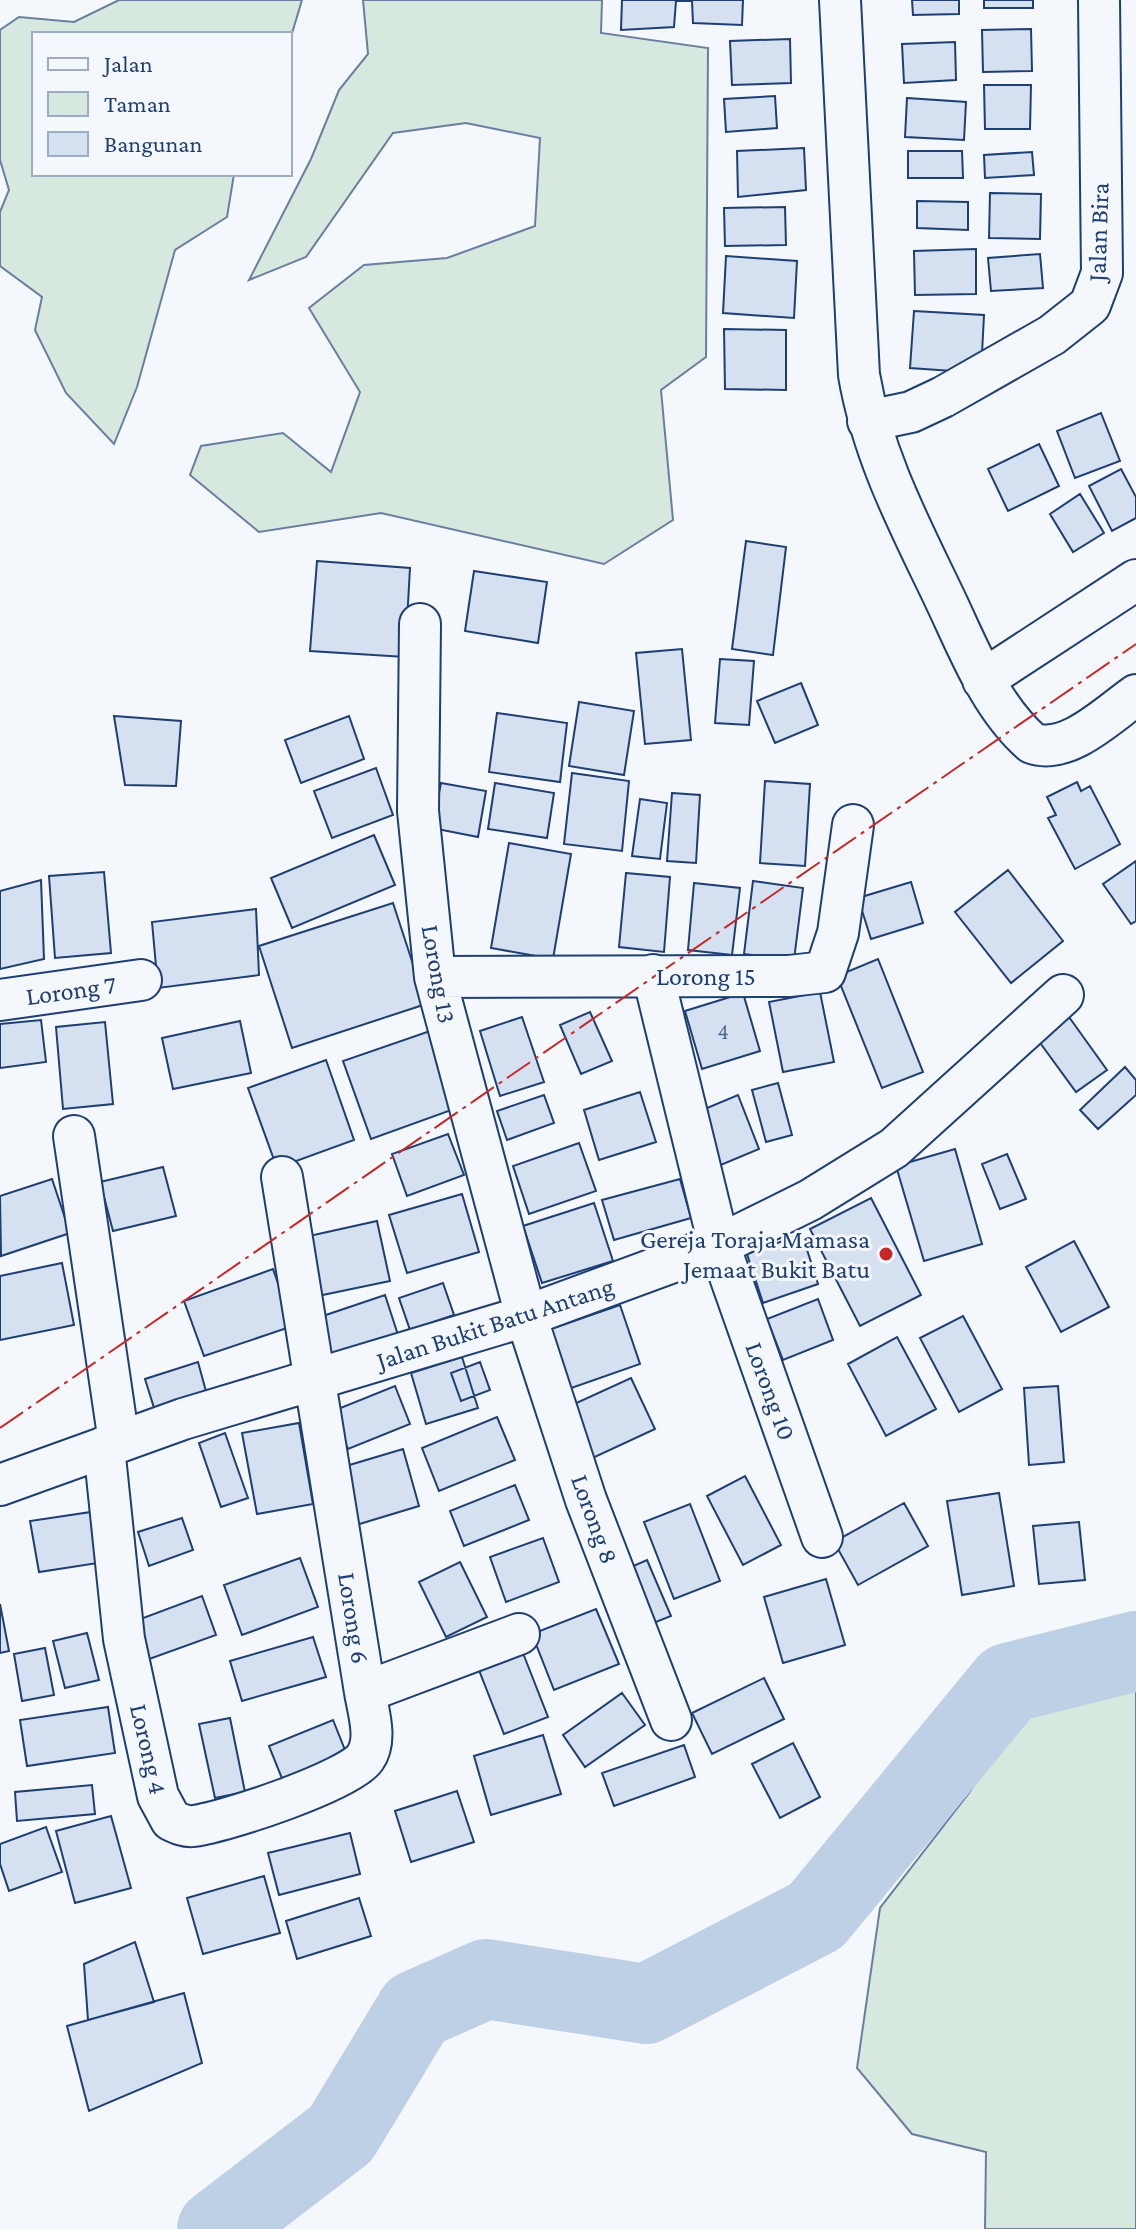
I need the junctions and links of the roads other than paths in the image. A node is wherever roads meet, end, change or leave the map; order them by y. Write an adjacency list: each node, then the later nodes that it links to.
1 (840, 0): 3 (street)
2 (1099, 0): 3 (street, Jalan Bira)
3 (868, 421): 6 (street)
4 (1136, 580): 6 (street)
5 (420, 624): 10 (street, Lorong 13)
6 (983, 680): 7 (street)
7 (1136, 695)
8 (853, 825): 9 (street, Lorong 15)
9 (653, 975): 10 (street, Lorong 15); 16 (street, Lorong 10)
10 (435, 977): 17 (street, Lorong 13)
11 (141, 980): 13 (street, Lorong 7)
12 (1063, 995): 16 (street, Jalan Bukit Batu Antang)
13 (0, 1000)
14 (74, 1136): 19 (street, Lorong 4)
15 (282, 1177): 18 (street, Lorong 6)
16 (719, 1245): 17 (street, Jalan Bukit Batu Antang); 21 (street, Lorong 10)
17 (526, 1316): 18 (street, Jalan Bukit Batu Antang); 24 (street, Lorong 8)
18 (316, 1381): 19 (street, Jalan Bukit Batu Antang); 23 (street, Lorong 6)
19 (112, 1445): 20 (street, Jalan Bukit Batu Antang); 23 (street, Lorong 4)
20 (0, 1485)
21 (822, 1537)
22 (519, 1634): 23 (street, Lorong 6)
23 (365, 1692)
24 (671, 1720)

